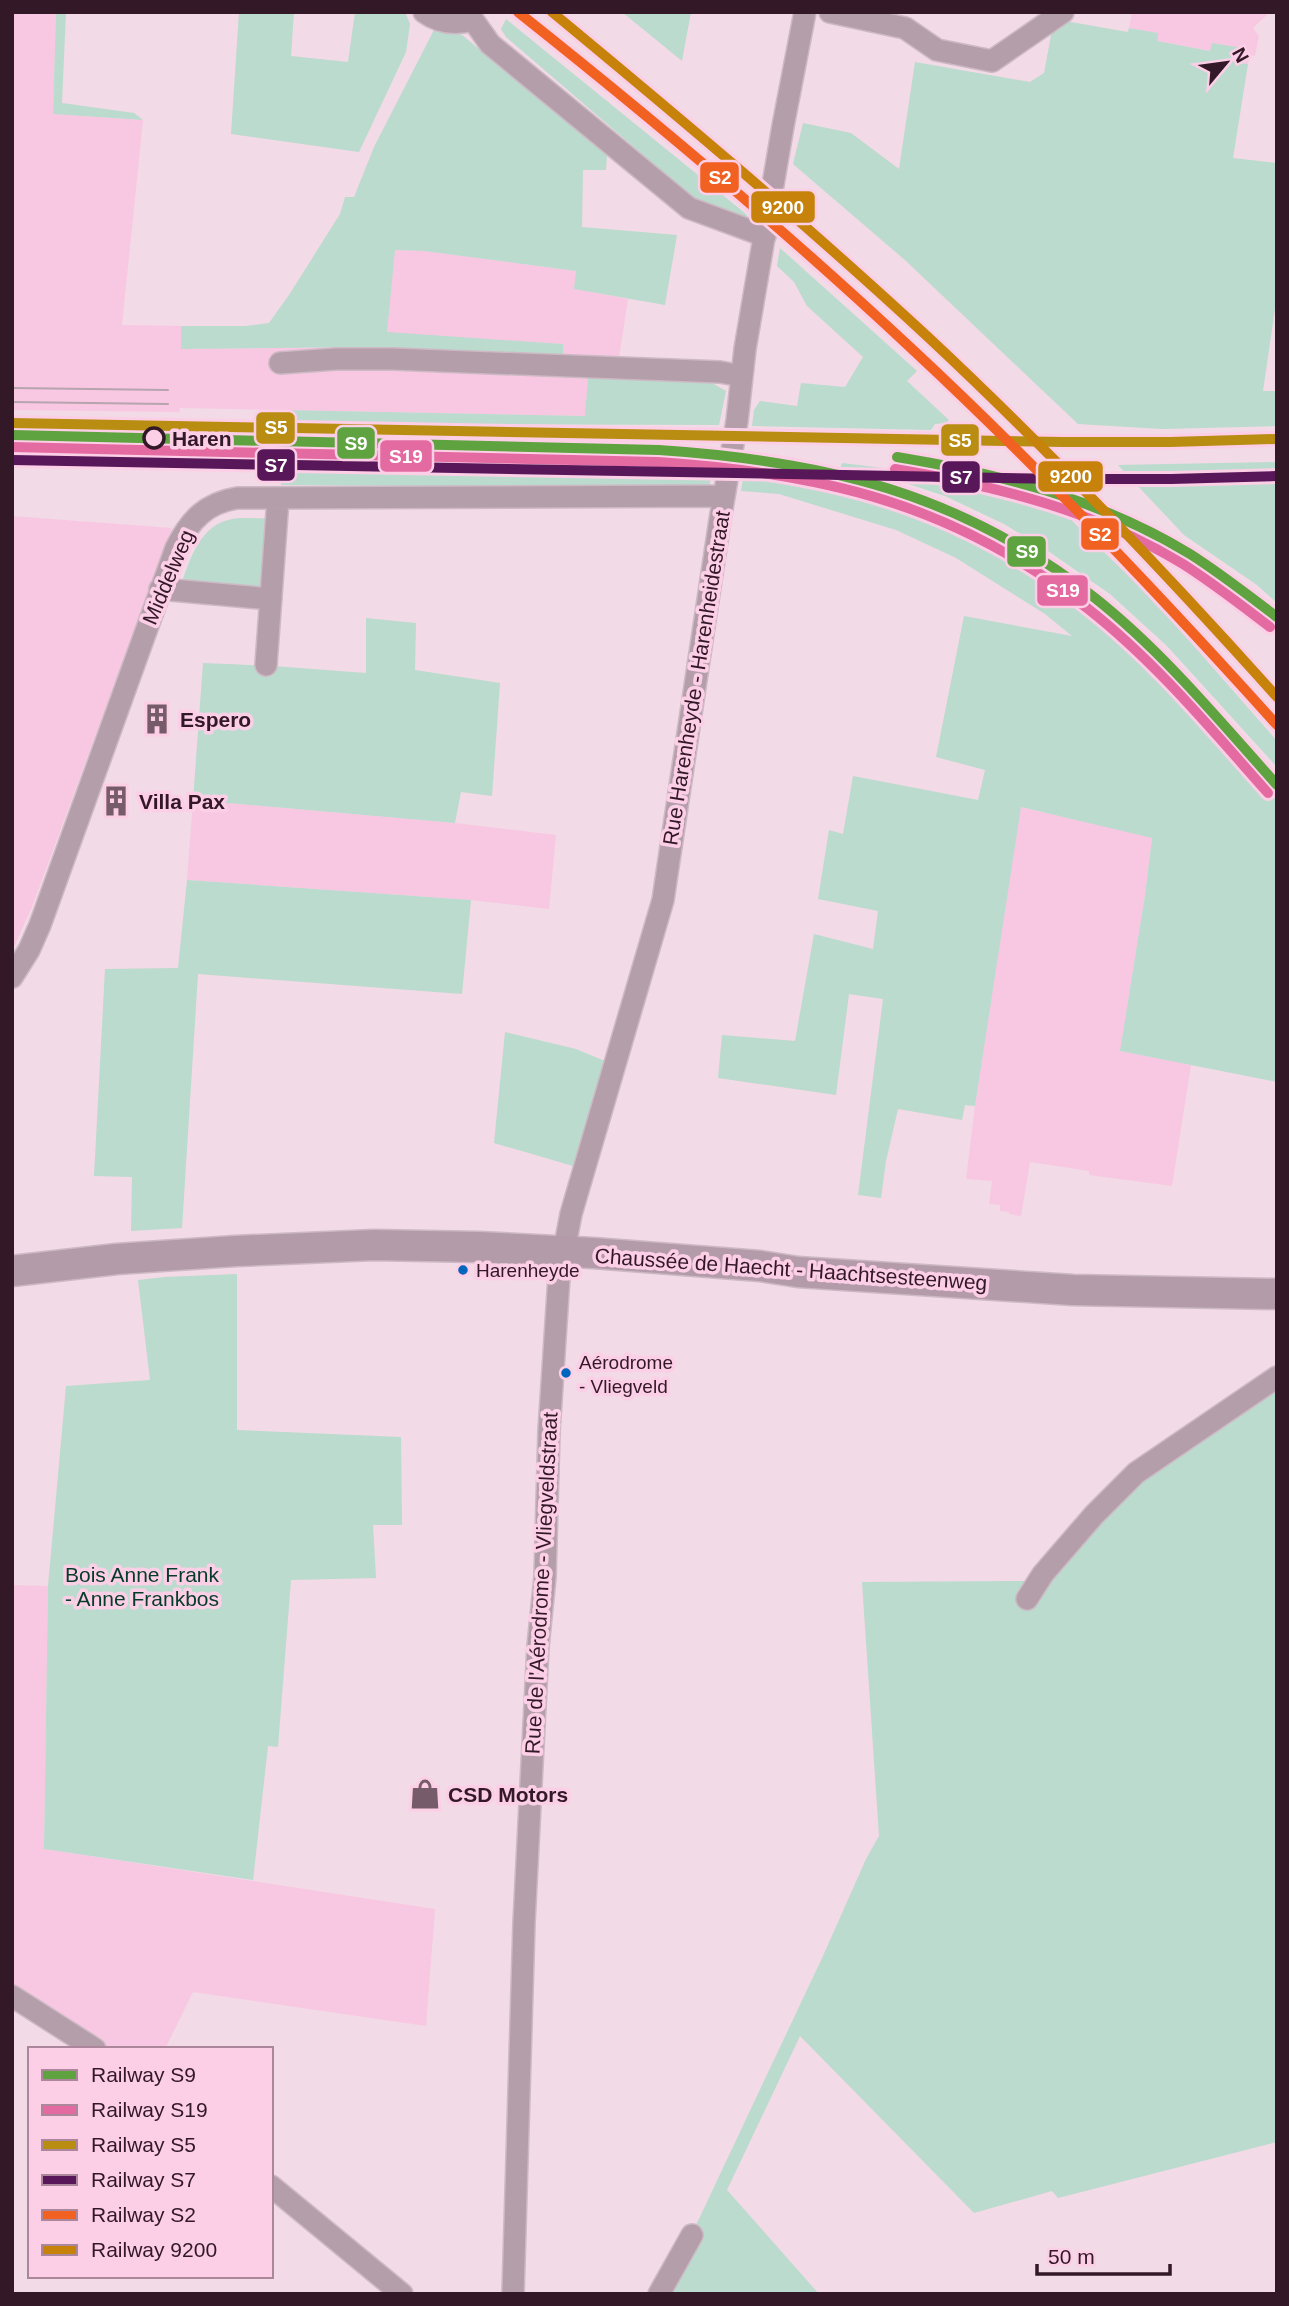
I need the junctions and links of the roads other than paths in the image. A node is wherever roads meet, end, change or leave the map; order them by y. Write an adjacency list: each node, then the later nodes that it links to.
1 (424, 12): 5 (street)
2 (805, 12): 6 (street, Rue Harenheyde - Harenheidestraat)
3 (830, 12): 4 (street)
4 (1063, 12)
5 (476, 16): 6 (street)
6 (765, 233): 8 (street, Rue Harenheyde - Harenheidestraat)
7 (280, 363): 8 (street)
8 (742, 376): 9 (street, Rue Harenheyde - Harenheidestraat)
9 (725, 492): 10 (street, Middelweg); 15 (street, Rue Harenheyde - Harenheidestraat)
10 (278, 499): 11 (street, Middelweg); 12 (street)
11 (160, 589): 12 (street); 14 (street, Middelweg)
12 (271, 599): 13 (street)
13 (266, 665)
14 (12, 977)
15 (563, 1252): 16 (main road, Chaussée de Haecht - Haachtsesteenweg); 17 (main road, Chaussée de Haecht - Haachtsesteenweg); 25 (street, Rue de l'Aérodrome - Vliegveldstraat)
16 (12, 1271)
17 (1277, 1294)
18 (1277, 1377): 19 (street)
19 (1027, 1598)
20 (12, 1996): 21 (street)
21 (92, 2047)
22 (273, 2188): 24 (street)
23 (692, 2235): 26 (street)
24 (402, 2294)
25 (513, 2294)
26 (659, 2294)

